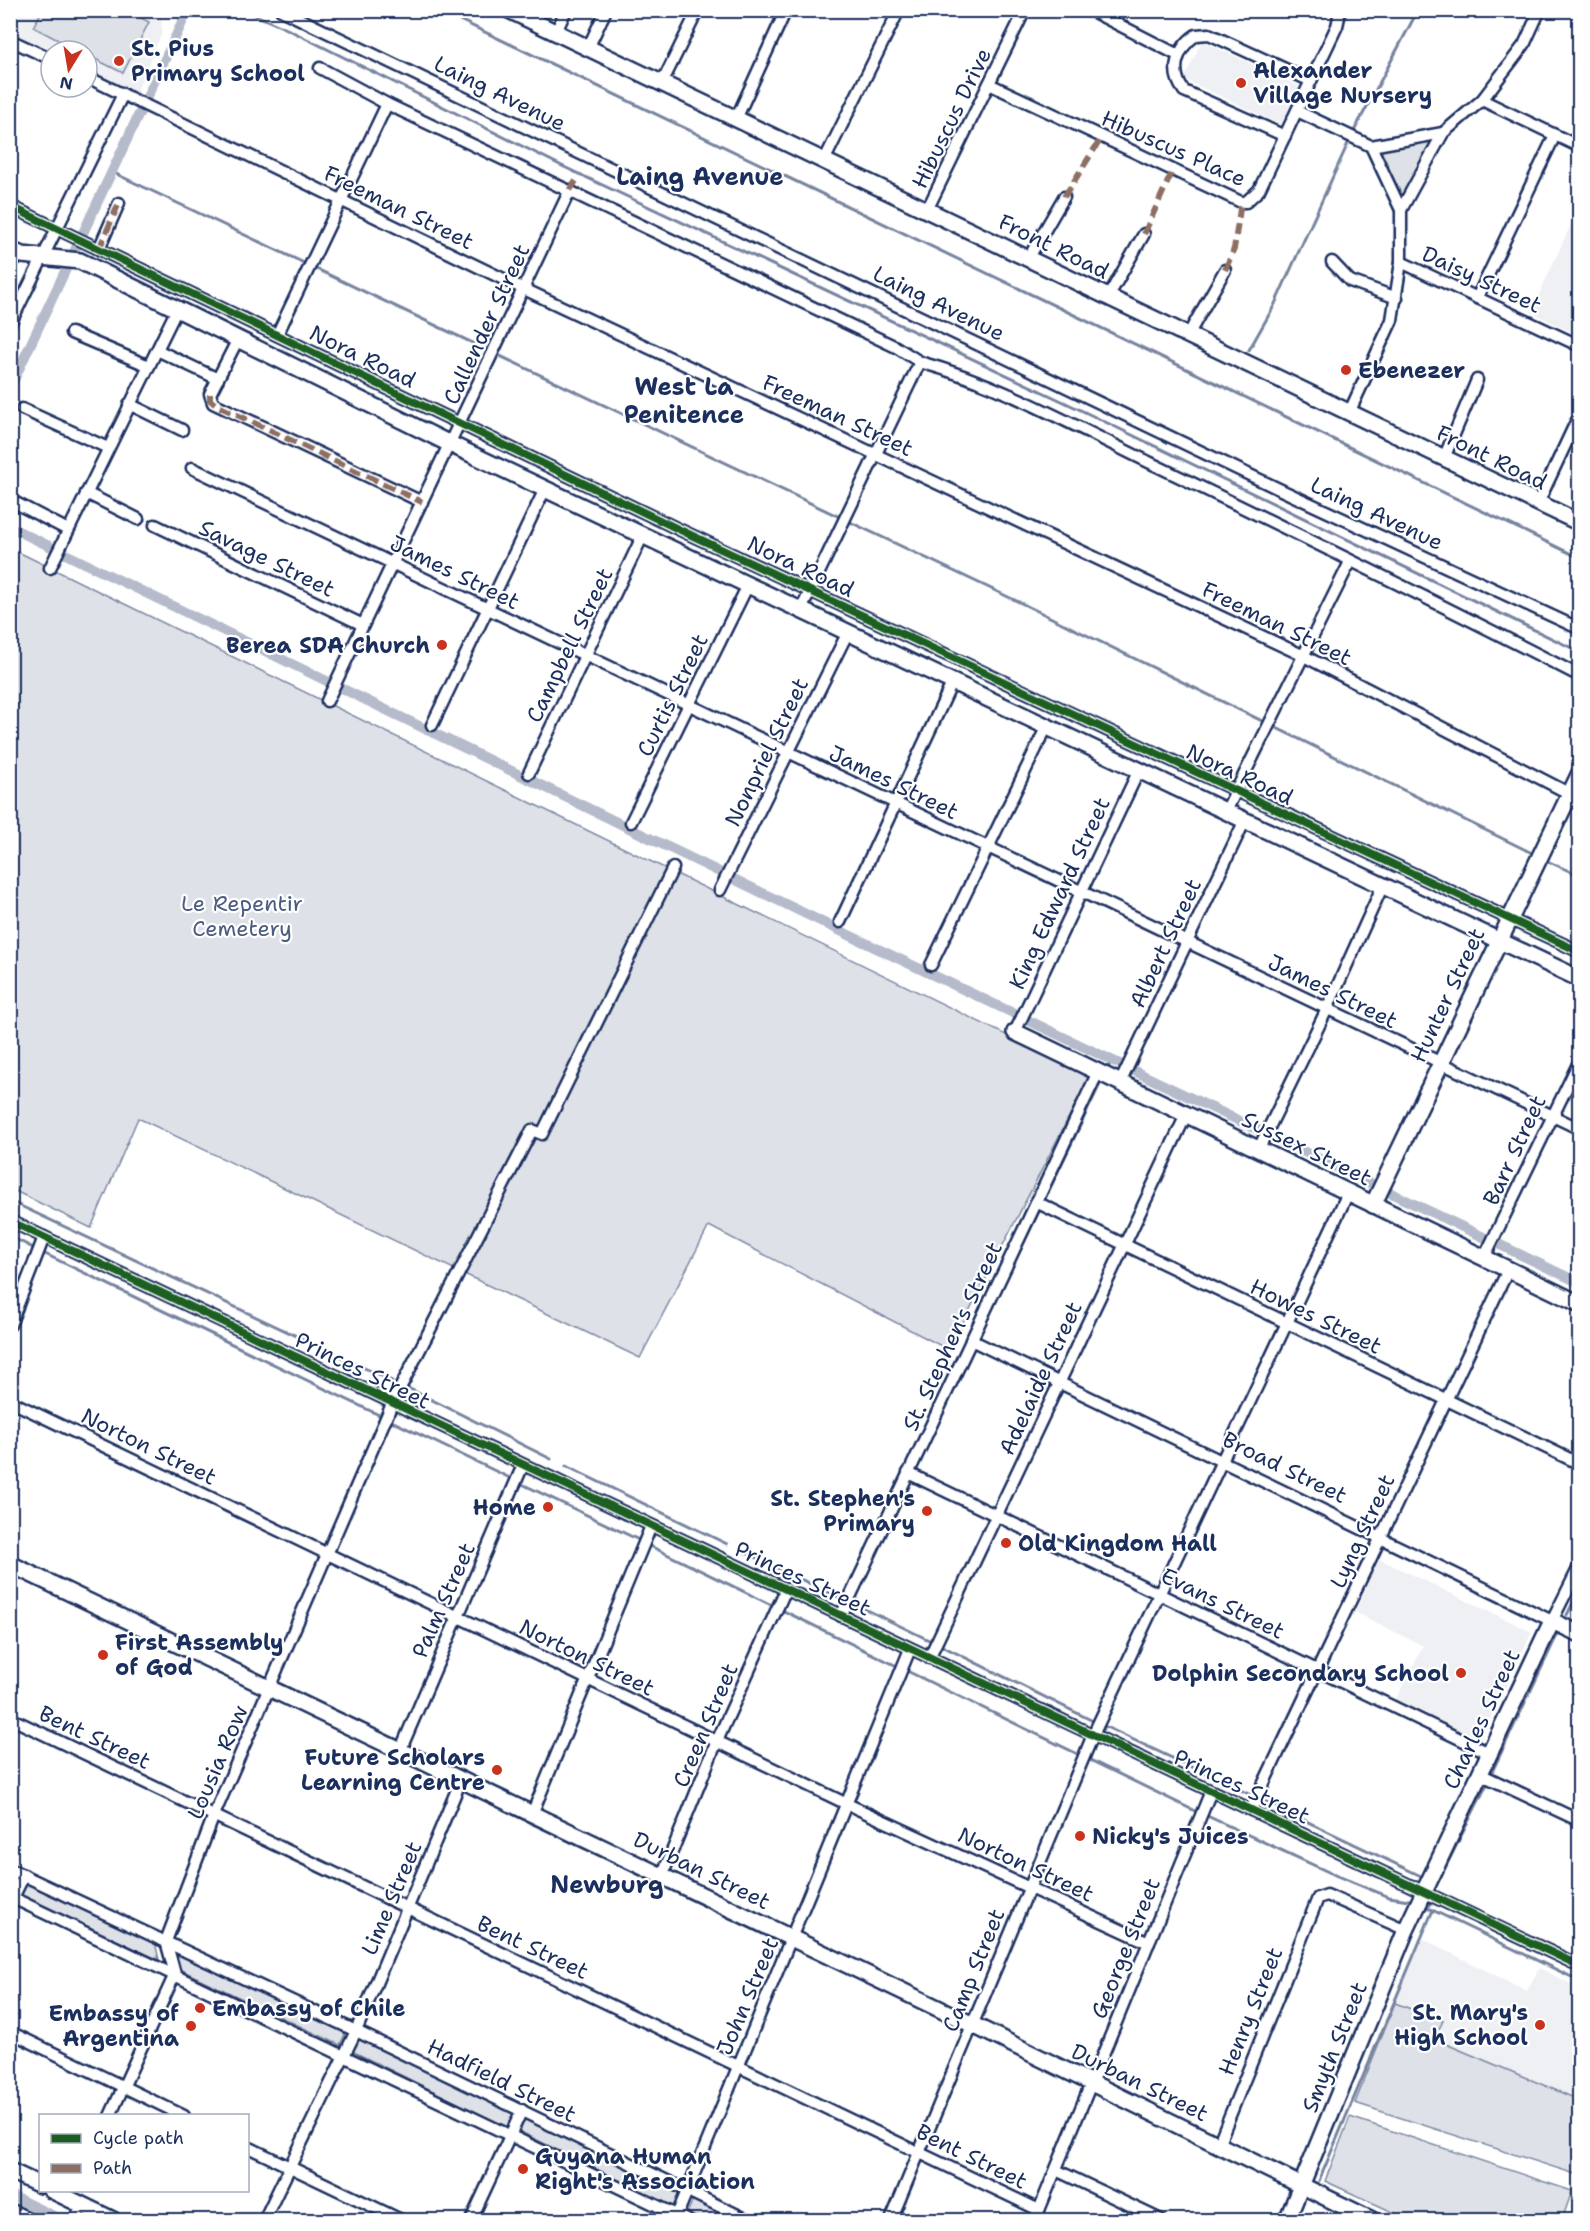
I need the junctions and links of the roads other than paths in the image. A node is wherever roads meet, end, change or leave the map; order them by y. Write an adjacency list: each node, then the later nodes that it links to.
1 (281, 10): 94 (street, Laing Avenue)
2 (509, 10): 12 (street, Front Road)
3 (566, 10): 12 (street)
4 (606, 10): 14 (street)
5 (698, 10): 20 (street)
6 (786, 10): 26 (street)
7 (899, 10): 32 (street)
8 (1025, 10): 21 (street, Hibuscus Drive)
9 (1090, 10): 16 (street)
10 (1337, 10): 18 (street, Hibuscus Place)
11 (1540, 10): 23 (street)
12 (556, 32): 14 (street, Front Road)
13 (10, 40): 15 (street)
14 (588, 48): 20 (street, Front Road)
15 (39, 53)
16 (1178, 55): 18 (street); 29 (street)
17 (320, 68): 24 (street)
18 (1311, 81): 25 (street, Hibuscus Place)
19 (99, 83): 22 (street, Freeman Street)
20 (662, 83): 26 (street, Front Road)
21 (989, 84): 29 (street, Hibuscus Place); 38 (street, Hibuscus Drive)
22 (123, 94): 35 (street, Freeman Street); 40 (street)
23 (1482, 100): 27 (street); 28 (street)
24 (387, 104): 33 (street); 35 (street)
25 (1297, 111): 29 (street, Hibuscus Place); 30 (street)
26 (736, 118): 32 (street, Front Road)
27 (1443, 133): 30 (street); 39 (street)
28 (1555, 135): 31 (street); 52 (street)
29 (1285, 136)
30 (1371, 146): 39 (street)
31 (1580, 147)
32 (824, 161): 38 (street, Front Road)
33 (570, 190): 49 (street, Callender Street); 61 (street)
34 (1064, 196): 45 (street)
35 (340, 201): 49 (street, Freeman Street); 56 (street)
36 (119, 203): 42 (street)
37 (10, 206): 40 (street, Nora Road)
38 (927, 210): 45 (street, Front Road)
39 (1401, 210): 47 (street)
40 (57, 229): 42 (street, Nora Road); 44 (street)
41 (1144, 234): 50 (street)
42 (99, 249): 56 (street, Nora Road)
43 (10, 250): 44 (street)
44 (42, 258): 53 (street); 54 (street)
45 (1028, 259): 50 (street, Front Road)
46 (1332, 262): 51 (street)
47 (1401, 262): 51 (street); 52 (street, Daisy Street)
48 (1225, 270): 57 (street)
49 (524, 289): 69 (street, Callender Street); 73 (street, Freeman Street)
50 (1108, 297): 57 (street, Front Road)
51 (1396, 298): 67 (street)
52 (1477, 298): 59 (street, Daisy Street)
53 (177, 309): 58 (street); 60 (street)
54 (12, 318)
55 (71, 333): 62 (street)
56 (277, 335): 69 (street, Nora Road)
57 (1188, 335): 67 (street, Front Road)
58 (238, 339): 63 (street); 71 (street)
59 (1580, 346)
60 (157, 350): 62 (street); 63 (street)
61 (920, 362): 73 (street); 86 (street)
62 (149, 366): 65 (street)
63 (218, 379): 79 (street)
64 (1477, 380): 74 (street)
65 (129, 404): 70 (street); 72 (street)
66 (22, 409): 72 (street)
67 (1349, 413): 74 (street, Front Road)
68 (1576, 422): 80 (street)
69 (460, 423): 71 (street, Callender Street); 90 (street, Nora Road)
70 (182, 430)
71 (450, 444): 76 (street); 79 (street, Callender Street)
72 (108, 448): 77 (street)
73 (875, 453): 90 (street); 96 (street, Freeman Street)
74 (1444, 458): 80 (street, Front Road)
75 (192, 468): 87 (street, James Street)
76 (545, 489): 85 (street); 91 (street)
77 (86, 494): 81 (street); 84 (street)
78 (10, 500): 84 (street)
79 (422, 502): 87 (street, Callender Street)
80 (1538, 503): 82 (street, Front Road)
81 (138, 519)
82 (1580, 523)
83 (154, 525): 93 (street, Savage Street)
84 (69, 530): 88 (street)
85 (644, 535): 89 (street); 97 (street, Campbell Street)
86 (1350, 562): 96 (street); 98 (street)
87 (393, 564): 91 (street, James Street); 93 (street, Callender Street)
88 (50, 568)
89 (748, 585): 92 (street); 101 (street, Curtis Street)
90 (811, 590): 92 (street); 108 (street, Nora Road)
91 (488, 609): 97 (street, James Street); 102 (street)
92 (801, 610): 95 (street)
93 (363, 625): 100 (street, Callender Street)
94 (1580, 629)
95 (848, 632): 99 (street); 104 (street, Nonpriel Street)
96 (1302, 655): 108 (street); 109 (street, Freeman Street)
97 (585, 656): 101 (street, James Street); 106 (street, Campbell Street)
98 (1580, 676)
99 (952, 681): 103 (street); 110 (street)
100 (329, 698)
101 (689, 705): 104 (street, James Street); 113 (street, Curtis Street)
102 (432, 725)
103 (1047, 726): 105 (street); 114 (street)
104 (788, 753): 110 (street, James Street); 117 (street, Nonpriel Street)
105 (1139, 770): 111 (street); 118 (street, King Edward Street)
106 (529, 772)
107 (1580, 773): 109 (street, Hunter Street)
108 (1236, 792): 111 (street); 119 (street, Nora Road)
109 (1574, 796): 119 (street, Hunter Street)
110 (895, 804): 114 (street, James Street); 120 (street)
111 (1226, 811): 112 (street)
112 (1245, 820): 116 (street); 122 (street, Albert Street)
113 (632, 822)
114 (988, 848): 118 (street, James Street); 124 (street)
115 (673, 868): 151 (street, Lousia Row)
116 (1383, 885): 121 (street); 126 (street)
117 (720, 890)
118 (1081, 893): 122 (street, James Street); 127 (street, King Edward Street)
119 (1508, 918): 121 (street, Hunter Street); 123 (street, Nora Road)
120 (840, 922)
121 (1498, 940): 125 (street); 129 (street, Hunter Street)
122 (1187, 943): 126 (street, James Street); 131 (street, Albert Street)
123 (1580, 952)
124 (931, 965)
125 (1580, 979)
126 (1327, 1009): 129 (street, James Street); 135 (street)
127 (1015, 1032): 130 (street, Sussex Street)
128 (1580, 1060): 133 (street, Barr Street)
129 (1439, 1064): 133 (street, James Street); 137 (street, Hunter Street)
130 (1098, 1072): 131 (street, Sussex Street); 138 (street, St. Stephen's Street)
131 (1120, 1083): 132 (street, Sussex Street)
132 (1186, 1115): 135 (street, Sussex Street); 141 (street, Adelaide Street)
133 (1552, 1116): 134 (street, James Street); 142 (street, Barr Street)
134 (1580, 1129)
135 (1259, 1148): 136 (street, Sussex Street)
136 (1348, 1193): 137 (street, Sussex Street); 145 (street, Camp Street)
137 (1375, 1200): 142 (street, Sussex Street)
138 (1036, 1202): 141 (street, Howes Street); 147 (street, St. Stephen's Street)
139 (10, 1221): 140 (street, Princes Street)
140 (44, 1237): 146 (street); 151 (street, Princes Street)
141 (1124, 1245): 145 (street, Howes Street); 148 (street, Adelaide Street)
142 (1486, 1253): 143 (street, Sussex Street)
143 (1508, 1270): 144 (street, Sussex Street); 149 (street, Lyng Street)
144 (1580, 1304)
145 (1287, 1323): 149 (street, Howes Street); 152 (street, Camp Street)
146 (10, 1324)
147 (971, 1340): 148 (street, Broad Street); 155 (street, St. Stephen's Street)
148 (1059, 1383): 152 (street, Broad Street); 156 (street, Adelaide Street)
149 (1446, 1400): 153 (street, Howes Street); 158 (street, Lyng Street)
150 (10, 1401): 159 (street, Norton Street)
151 (390, 1407): 154 (street, Princes Street); 159 (street, Lousia Row)
152 (1222, 1461): 158 (street, Broad Street); 163 (street, Camp Street)
153 (1580, 1464)
154 (521, 1469): 157 (street, Princes Street); 164 (street, Palm Street)
155 (908, 1473): 156 (street, Evans Street); 165 (street, St. Stephen's Street)
156 (997, 1516): 163 (street, Evans Street); 169 (street, Adelaide Street)
157 (649, 1530): 162 (street, Princes Street); 171 (street)
158 (1380, 1538): 166 (street, Broad Street); 170 (street, Lyng Street)
159 (327, 1554): 164 (street, Norton Street); 172 (street, Lousia Row)
160 (10, 1564): 172 (street, Durban Street)
161 (1580, 1565): 166 (street, Charles Street)
162 (783, 1594): 165 (street, Princes Street); 175 (street, Creen Street)
163 (1159, 1594): 170 (street, Evans Street); 174 (street, Camp Street)
164 (456, 1616): 171 (street, Norton Street); 176 (street, Palm Street)
165 (841, 1616): 168 (street, Princes Street)
166 (1552, 1622): 167 (street, Broad Street); 177 (street, Charles Street)
167 (1580, 1634)
168 (910, 1648): 169 (street, Princes Street); 181 (street, John Street)
169 (929, 1658): 174 (street, Princes Street)
170 (1317, 1670): 177 (street, Evans Street); 182 (street, Lyng Street)
171 (588, 1679): 175 (street, Norton Street); 183 (street)
172 (270, 1689): 176 (street, Durban Street); 184 (street, Lousia Row)
173 (10, 1718): 184 (street, Bent Street)
174 (1093, 1735): 180 (street, Princes Street); 189 (street, Camp Street)
175 (717, 1742): 181 (street, Norton Street); 188 (street, Creen Street)
176 (400, 1751): 179 (street, Durban Street)
177 (1489, 1754): 178 (street, Charles Street)
178 (1480, 1774): 185 (street); 190 (street, Charles Street)
179 (461, 1780): 183 (street, Durban Street); 192 (street, Lime Street)
180 (1211, 1791): 182 (street, Princes Street); 196 (street, George Street)
181 (847, 1804): 189 (street, Norton Street); 194 (street, John Street)
182 (1251, 1810): 190 (street, Princes Street)
183 (532, 1814): 188 (street, Durban Street)
184 (214, 1815): 192 (street, Bent Street); 195 (street, Lousia Row)
185 (1580, 1821)
186 (10, 1869): 187 (street, Hadfield Street)
187 (24, 1875): 191 (street); 195 (street, Hadfield Street)
188 (662, 1876): 194 (street, Durban Street)
189 (1029, 1886): 196 (street, Norton Street); 199 (street, Camp Street)
190 (1423, 1892): 193 (street, Smyth Street); 197 (street, Princes Street)
191 (12, 1900): 198 (street, Hadfield Street)
192 (408, 1910): 200 (street, Lime Street); 203 (street, Bent Street)
193 (1407, 1930): 210 (street, Henry Street); 217 (street, Smyth Street)
194 (792, 1939): 199 (street, Durban Street); 203 (street, John Street)
195 (166, 1941): 198 (street); 200 (street, Hadfield Street)
196 (1149, 1943): 204 (street, George Street)
197 (1580, 1966)
198 (175, 1974): 202 (street, Hadfield Street); 205 (street)
199 (973, 2025): 204 (street, Durban Street); 212 (street, Camp Street)
200 (356, 2031): 202 (street, Lime Street); 206 (street, Hadfield Street)
201 (10, 2032): 205 (street)
202 (345, 2055): 209 (street, Hadfield Street); 213 (street, Lime Street)
203 (738, 2066): 212 (street, Bent Street); 219 (street, John Street)
204 (1091, 2084): 210 (street, Durban Street); 214 (street, George Street)
205 (124, 2086): 207 (street); 208 (street)
206 (522, 2110): 209 (street); 219 (street, Hadfield Street)
207 (110, 2114)
208 (182, 2114)
209 (511, 2134): 223 (street, Hadfield Street); 228 (street)
210 (1218, 2145): 217 (street, Durban Street)
211 (249, 2148): 213 (street)
212 (919, 2152): 222 (street, Bent Street); 230 (street, Camp Street)
213 (290, 2168): 226 (street, Lime Street); 227 (street)
214 (1056, 2170): 222 (street, George Street); 231 (street)
215 (10, 2171): 216 (street)
216 (39, 2185)
217 (1302, 2186): 232 (street, Smyth Street); 233 (street, Durban Street)
218 (54, 2192): 220 (street)
219 (688, 2192): 223 (street, John Street); 229 (street, Hadfield Street)
220 (76, 2207): 225 (street)
221 (10, 2212): 224 (street)
222 (1037, 2215)
223 (680, 2219)
224 (27, 2220)
225 (113, 2220)
226 (264, 2220)
227 (401, 2220)
228 (471, 2220)
229 (748, 2220)
230 (891, 2220)
231 (1161, 2220)
232 (1287, 2220)
233 (1372, 2220)

